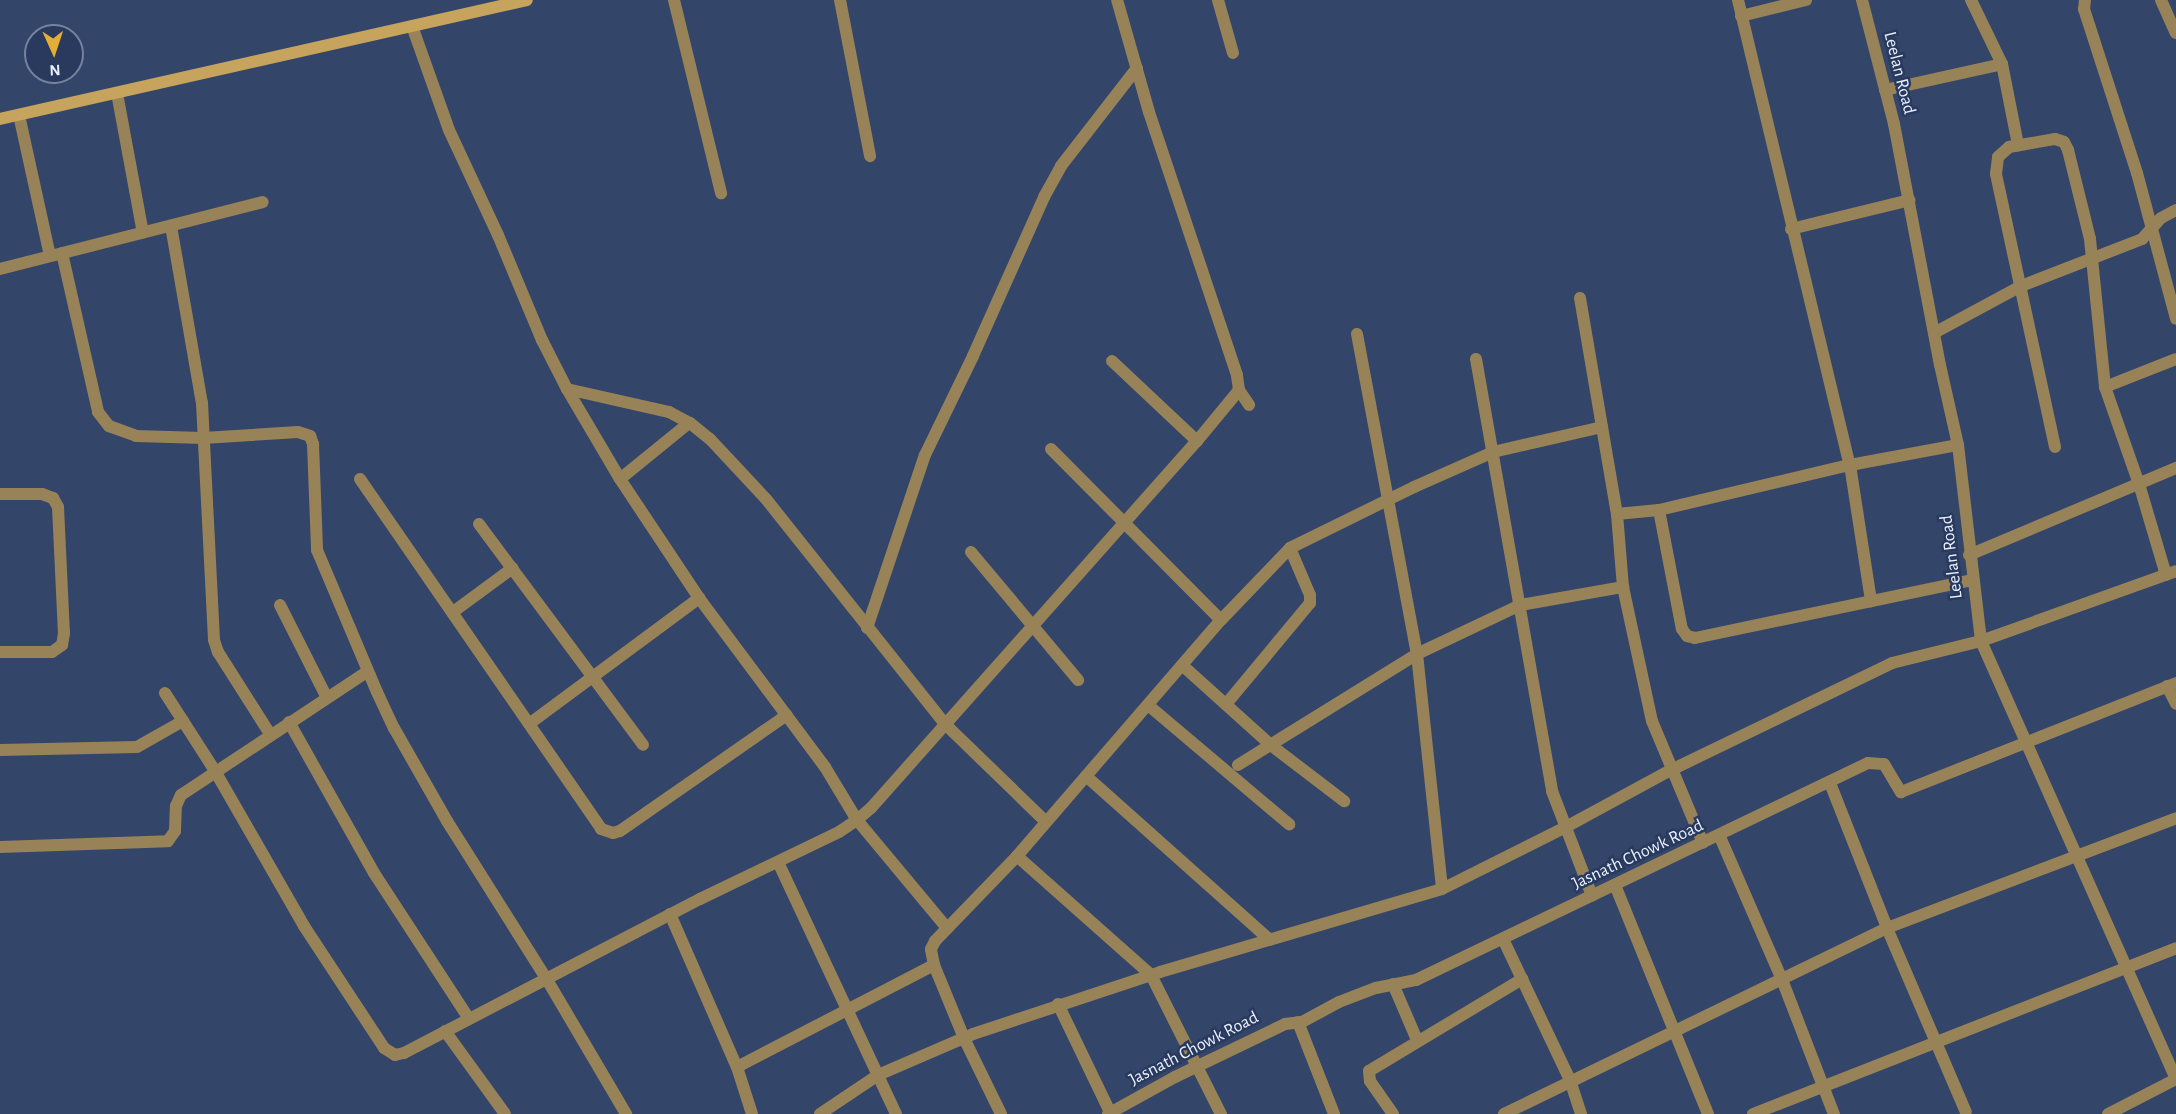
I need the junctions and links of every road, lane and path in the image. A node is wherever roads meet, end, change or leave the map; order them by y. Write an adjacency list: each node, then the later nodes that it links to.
1 (527, 0): 13 (main road)
2 (674, 0): 24 (street)
3 (840, 0): 23 (street)
4 (1117, 0): 17 (street)
5 (1218, 0): 15 (street)
6 (1738, 0): 12 (street)
7 (1806, 0): 12 (street)
8 (1862, 0): 18 (street, Leelan Road)
9 (1971, 0): 16 (street)
10 (2085, 0): 30 (street)
11 (2161, 0): 14 (street)
12 (1741, 16): 29 (street)
13 (412, 26): 19 (main road); 44 (street)
14 (2176, 33)
15 (1233, 53)
16 (2002, 64): 18 (street); 22 (street)
17 (1137, 68): 45 (street); 80 (street)
18 (1886, 90): 25 (street, Leelan Road)
19 (117, 93): 20 (main road); 31 (street)
20 (19, 115): 21 (main road); 32 (street)
21 (0, 120)
22 (2018, 145): 33 (street); 35 (street)
23 (870, 156)
24 (721, 193)
25 (1910, 200): 29 (street); 38 (street, Leelan Road)
26 (263, 202): 28 (street)
27 (2176, 210): 30 (street)
28 (171, 226): 31 (street); 49 (street)
29 (1791, 229): 55 (street)
30 (2151, 231): 33 (street); 37 (street)
31 (143, 233): 32 (street)
32 (56, 255): 34 (street); 49 (street)
33 (2093, 257): 35 (street); 43 (street)
34 (0, 269)
35 (2021, 286): 38 (street); 52 (street)
36 (1580, 298): 48 (street)
37 (2176, 319)
38 (1934, 333): 51 (street, Leelan Road)
39 (1357, 334): 61 (street)
40 (1476, 359): 54 (street)
41 (2176, 359): 43 (street)
42 (1112, 361): 50 (street)
43 (2105, 387): 59 (street)
44 (567, 389): 47 (street); 57 (street)
45 (1239, 390): 46 (street); 50 (street)
46 (1249, 405)
47 (689, 423): 57 (street); 80 (street)
48 (1602, 427): 54 (street); 63 (street)
49 (203, 438): 85 (street); 99 (street)
50 (1197, 441): 64 (street)
51 (1958, 445): 55 (street); 68 (street, Leelan Road)
52 (2055, 447)
53 (1051, 449): 64 (street)
54 (1492, 452): 61 (street); 76 (street)
55 (1850, 465): 62 (street); 74 (street)
56 (2176, 468): 59 (street)
57 (620, 478): 73 (street)
58 (360, 479): 77 (street)
59 (2139, 484): 68 (street); 70 (street)
60 (0, 494): 82 (street)
61 (1388, 501): 66 (street); 83 (street)
62 (1659, 510): 63 (street); 74 (street)
63 (1617, 514): 72 (street)
64 (1124, 520): 78 (street); 79 (street)
65 (479, 524): 69 (street)
66 (1290, 548): 78 (street); 91 (street)
67 (971, 552): 79 (street)
68 (1969, 555): 71 (street, Leelan Road)
69 (513, 568): 77 (street); 86 (street)
70 (2171, 573): 81 (street)
71 (1973, 580): 74 (street); 81 (street, Leelan Road)
72 (1623, 587): 76 (street); 105 (street)
73 (699, 598): 86 (street); 94 (street)
74 (1871, 601)
75 (280, 605): 90 (street)
76 (1520, 605): 83 (street); 114 (street)
77 (453, 612): 98 (street)
78 (1221, 620): 84 (street)
79 (1032, 624): 87 (street); 97 (street)
80 (867, 628): 97 (street)
81 (1981, 641): 100 (street, Leelan Road); 105 (street)
82 (0, 652)
83 (1417, 654): 102 (street); 122 (street)
84 (1182, 665): 91 (street); 93 (street)
85 (368, 671): 90 (street); 134 (street)
86 (594, 676): 98 (street); 101 (street)
87 (1078, 680)
88 (2172, 684): 92 (street); 100 (street, Jasnath Chowk Road)
89 (165, 693): 95 (street)
90 (327, 698): 96 (street)
91 (1227, 703): 102 (street)
92 (2176, 704)
93 (1148, 705): 107 (street); 113 (street)
94 (787, 715): 98 (street); 111 (street)
95 (183, 721): 103 (street); 106 (street)
96 (289, 722): 99 (street); 139 (street)
97 (944, 723): 111 (street); 112 (street)
98 (529, 724)
99 (270, 734): 106 (street)
100 (2028, 742): 108 (street, Jasnath Chowk Road); 119 (street, Leelan Road)
101 (643, 745)
102 (1272, 746): 104 (street); 109 (street)
103 (0, 750)
104 (1238, 765)
105 (1671, 770): 114 (street); 116 (street)
106 (215, 771): 117 (street); 142 (street)
107 (1086, 776): 112 (street); 128 (street)
108 (1830, 783): 115 (street, Jasnath Chowk Road); 126 (street)
109 (1344, 801)
110 (2176, 818): 119 (street)
111 (857, 820): 120 (street); 125 (street)
112 (1046, 822): 118 (street)
113 (1289, 824)
114 (1564, 828): 122 (street); 123 (street)
115 (1720, 837): 116 (street, Jasnath Chowk Road); 133 (street)
116 (1702, 843): 121 (street, Jasnath Chowk Road)
117 (0, 847)
118 (1017, 856): 125 (street); 132 (street)
119 (2075, 858): 126 (street); 131 (street, Leelan Road)
120 (777, 862): 124 (street); 138 (street)
121 (1615, 885): 123 (street, Jasnath Chowk Road); 141 (street)
122 (1442, 889): 128 (street)
123 (1592, 896): 127 (street, Jasnath Chowk Road)
124 (670, 914): 134 (street); 147 (street)
125 (947, 928): 130 (street)
126 (1887, 928): 133 (street); 145 (street)
127 (1503, 939): 135 (street); 136 (street, Jasnath Chowk Road)
128 (1270, 940): 132 (street)
129 (2176, 948): 131 (street)
130 (934, 965): 138 (street); 143 (street)
131 (2125, 966): 145 (street); 149 (street, Leelan Road)
132 (1151, 975): 137 (street); 146 (street)
133 (1781, 977): 141 (street); 151 (street)
134 (546, 978): 139 (street); 154 (street)
135 (1522, 979): 144 (street); 150 (street)
136 (1393, 984): 140 (street, Jasnath Chowk Road); 144 (street)
137 (1058, 1004): 143 (street); 159 (street)
138 (847, 1009): 147 (street); 148 (street)
139 (469, 1019): 142 (street)
140 (1298, 1022): 146 (street, Jasnath Chowk Road); 161 (street)
141 (1674, 1029): 150 (street); 165 (street)
142 (446, 1031): 153 (street)
143 (964, 1038): 148 (street); 158 (street)
144 (1417, 1040): 162 (street)
145 (1936, 1044): 151 (street); 152 (street)
146 (1198, 1066): 159 (street, Jasnath Chowk Road); 160 (street)
147 (737, 1067): 155 (street)
148 (878, 1076): 156 (street); 157 (street)
149 (2176, 1079): 168 (street)
150 (1570, 1080): 163 (street); 164 (street)
151 (1824, 1088): 166 (street); 167 (street)
152 (1966, 1112)
153 (506, 1114)
154 (626, 1114)
155 (752, 1114)
156 (820, 1114)
157 (896, 1114)
158 (1001, 1114)
159 (1109, 1114)
160 (1221, 1114)
161 (1334, 1114)
162 (1393, 1114)
163 (1504, 1114)
164 (1581, 1114)
165 (1708, 1114)
166 (1753, 1114)
167 (1834, 1114)
168 (2108, 1114)

